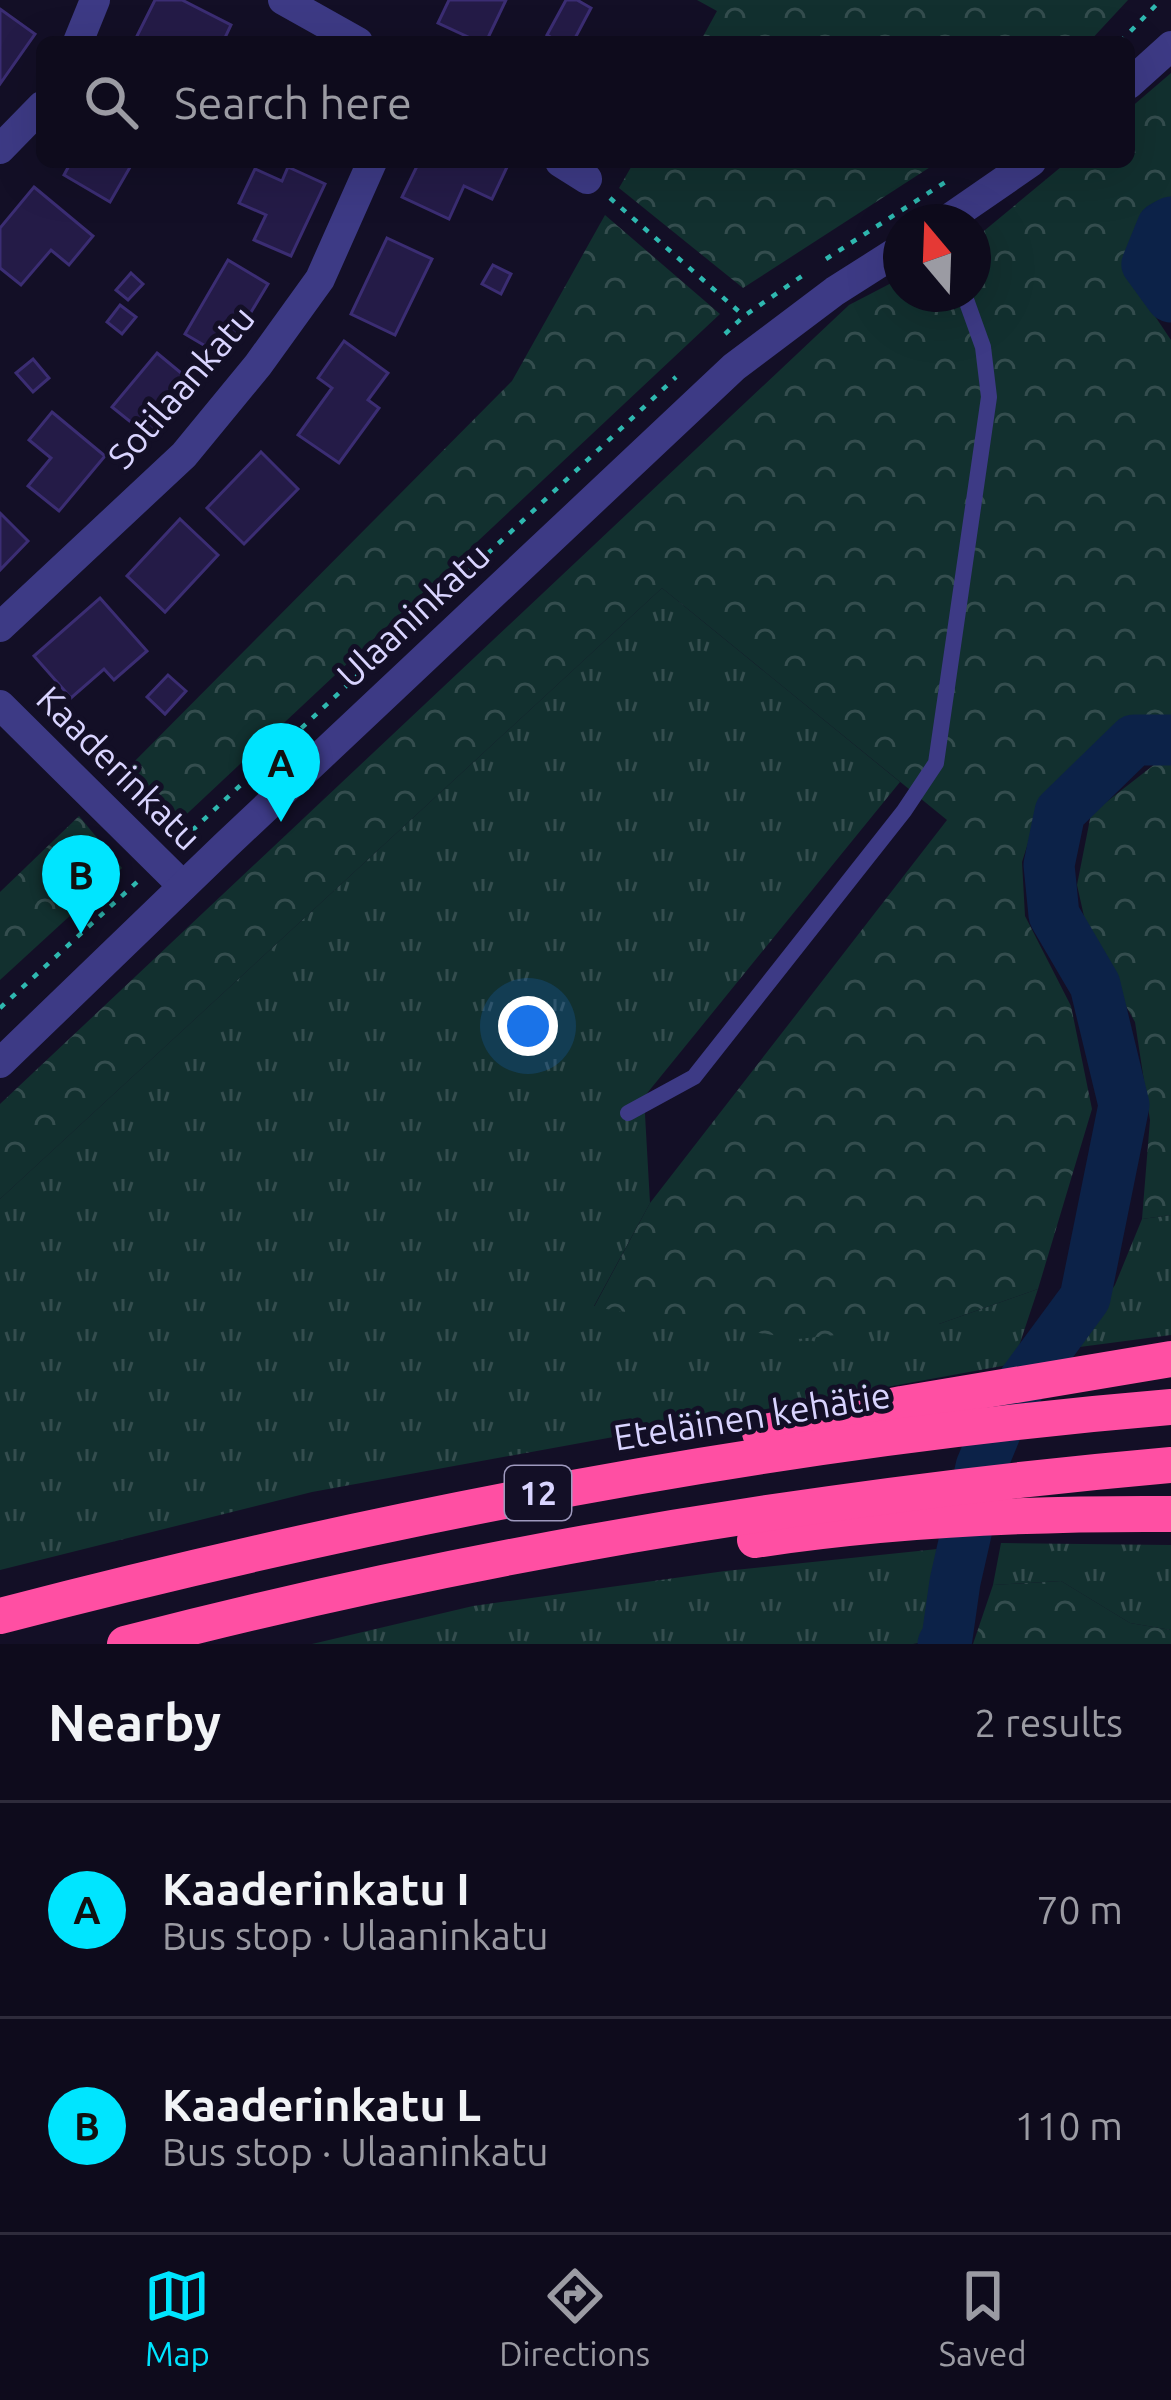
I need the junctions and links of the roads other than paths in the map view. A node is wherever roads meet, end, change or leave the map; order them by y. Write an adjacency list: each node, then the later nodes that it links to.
1 (95, 0): 3 (street)
2 (283, 0): 4 (street)
3 (80, 36)
4 (347, 36)
5 (1171, 46): 6 (street)
6 (1135, 79)
7 (36, 112): 8 (street)
8 (0, 149)
9 (369, 168): 16 (street, Sotilaankatu)
10 (570, 168): 12 (street)
11 (1022, 168): 13 (street)
12 (587, 179)
13 (970, 204)
14 (883, 260): 18 (street, Ulaaninkatu)
15 (970, 312): 20 (lane)
16 (0, 627)
17 (0, 705): 18 (street, Kaaderinkatu)
18 (183, 886): 19 (street, Ulaaninkatu)
19 (0, 1063)
20 (628, 1113)
21 (1171, 1359): 23 (highway)
22 (1171, 1407): 23 (highway, Eteläinen kehätie / 12)
23 (899, 1419): 27 (highway, Eteläinen kehätie / 12)
24 (1171, 1465): 25 (highway, 12)
25 (878, 1510): 26 (highway); 28 (highway, 12)
26 (1171, 1514)
27 (0, 1616)
28 (125, 1644)

